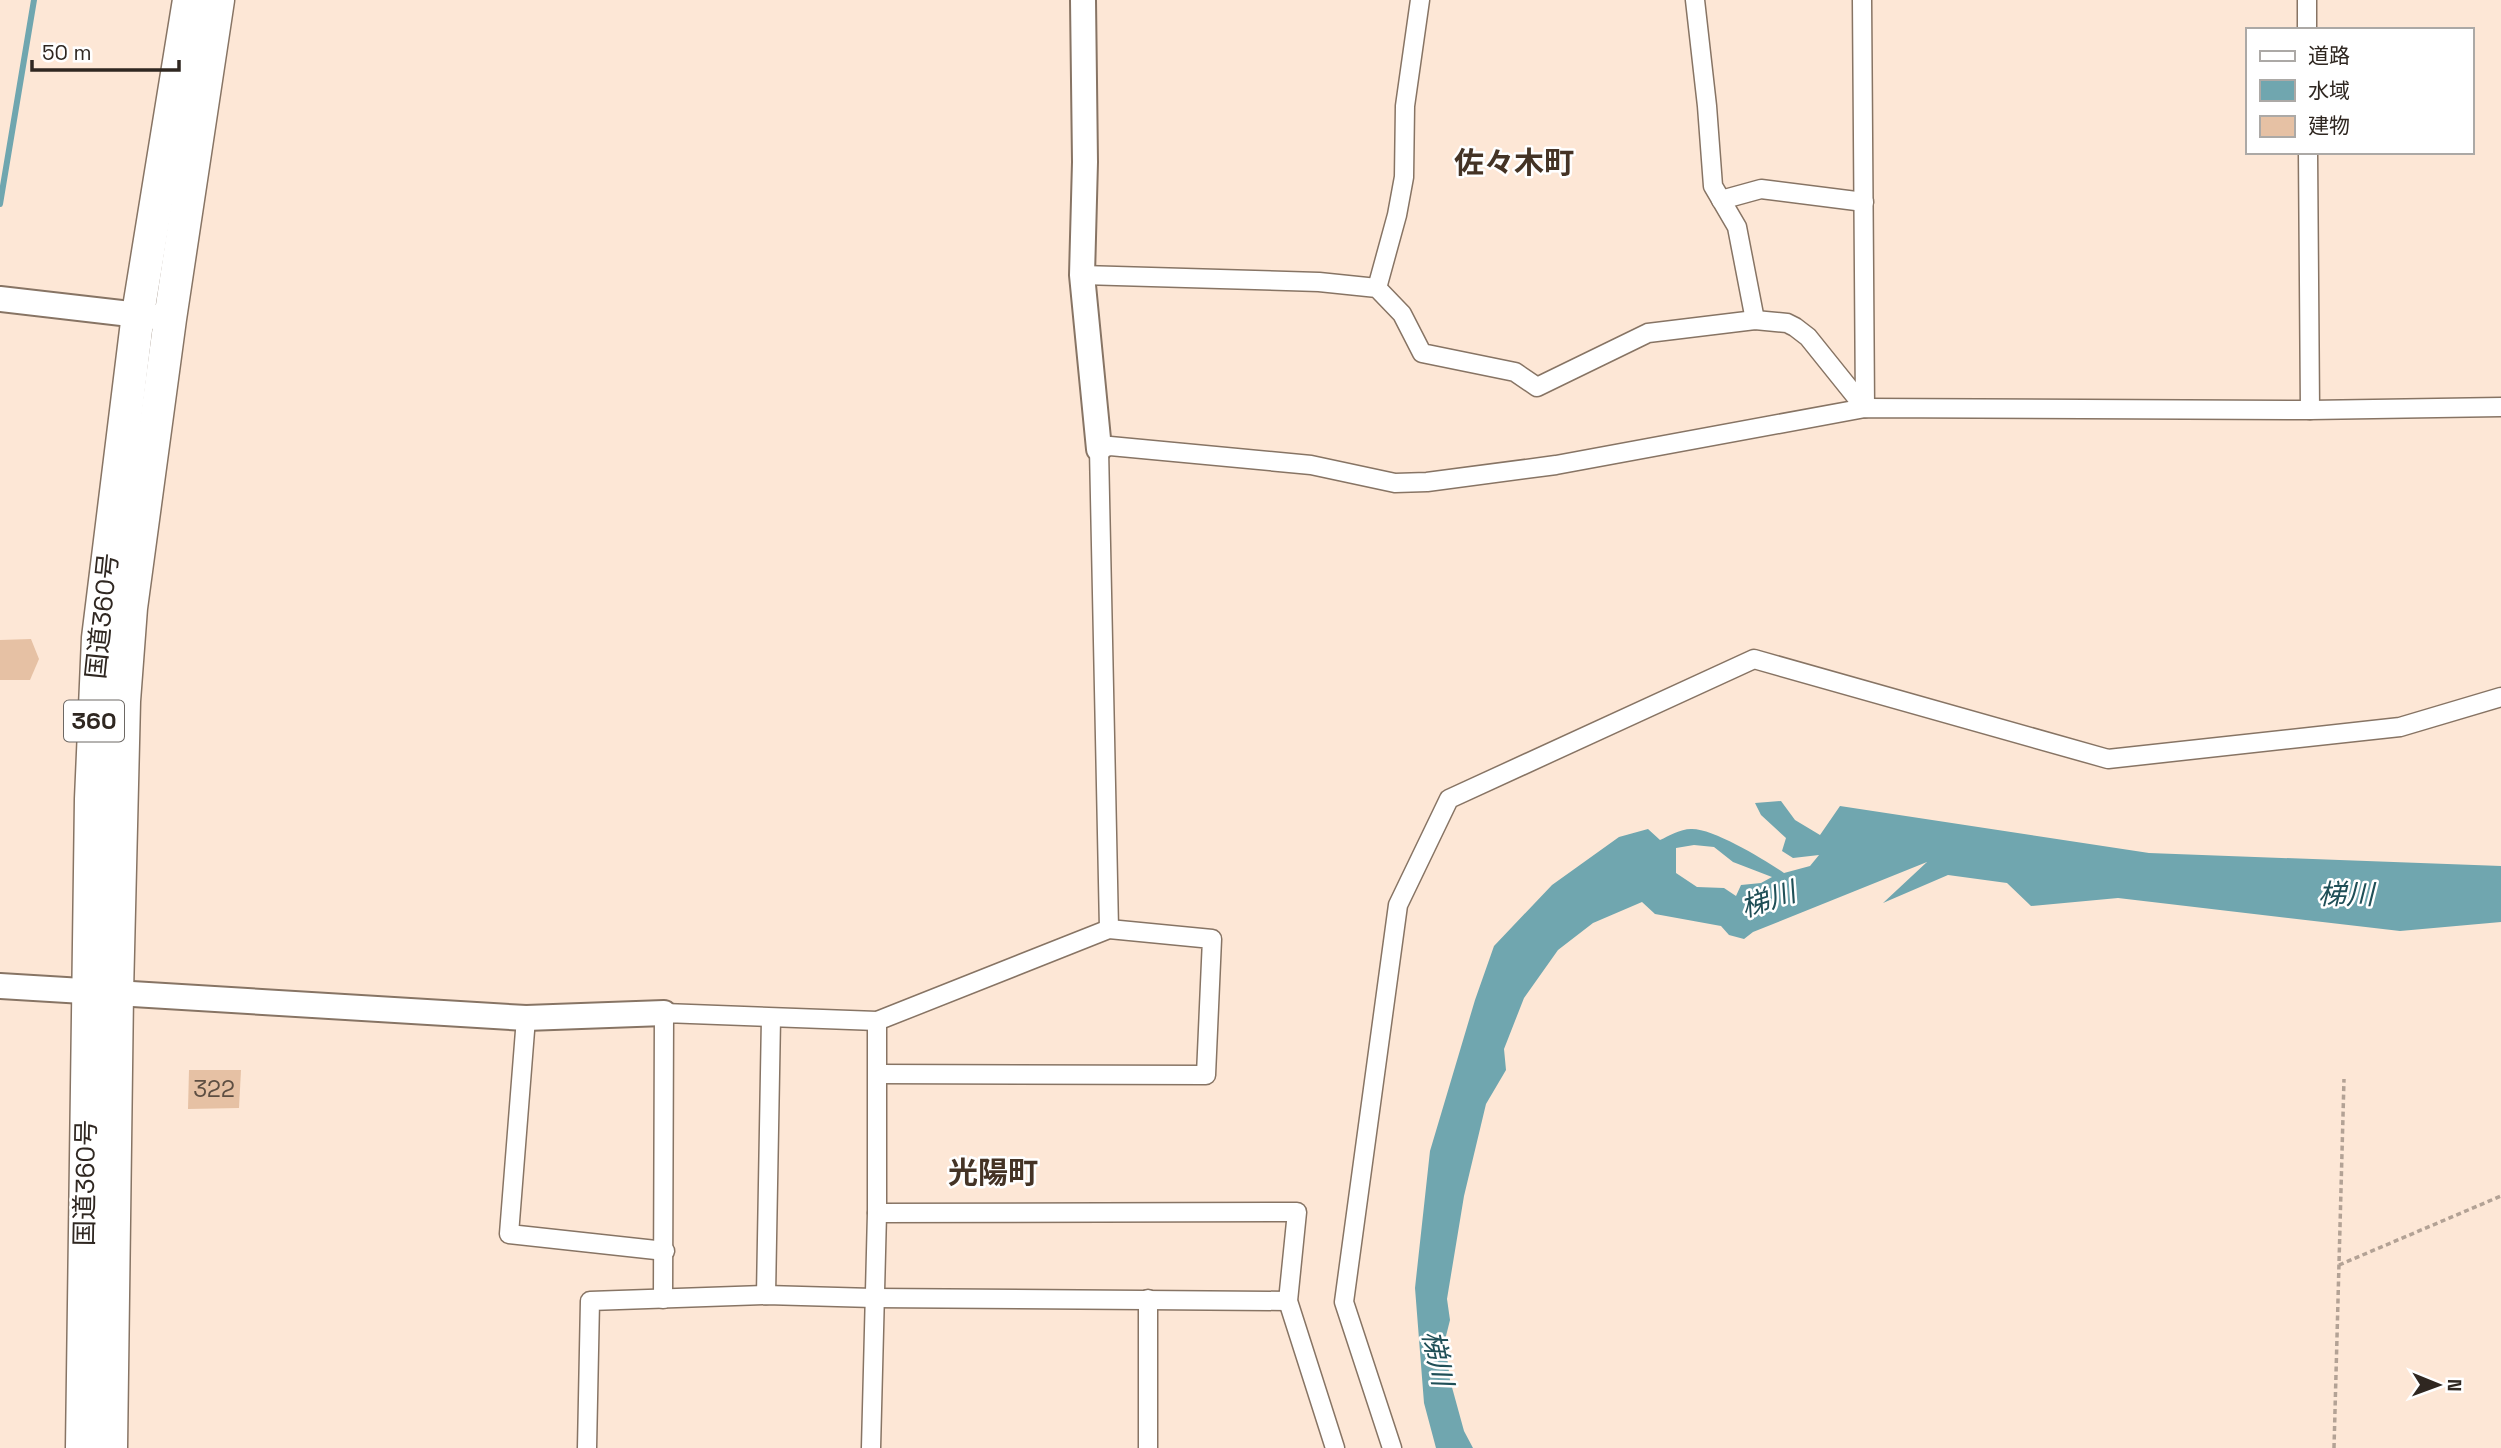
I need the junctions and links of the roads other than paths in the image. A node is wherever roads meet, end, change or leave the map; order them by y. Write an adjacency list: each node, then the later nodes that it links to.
1 (189, 0): 15 (highway, 国道360号 / 360)
2 (218, 0): 16 (highway, 国道360号 / 360)
3 (1083, 0): 12 (street)
4 (1420, 0): 13 (street)
5 (1695, 0): 10 (street)
6 (1862, 0): 11 (street)
7 (2307, 0): 8 (street)
8 (2307, 28)
9 (2308, 154): 20 (street)
10 (1721, 200): 11 (street); 17 (street)
11 (1864, 202): 19 (street)
12 (1082, 275): 13 (street); 21 (street)
13 (1377, 288): 17 (street)
14 (0, 299): 15 (street)
15 (138, 314): 16 (street); 25 (highway, 国道360号 / 360)
16 (170, 318): 25 (highway, 国道360号 / 360)
17 (1755, 320): 19 (street)
18 (2501, 407): 20 (street)
19 (1865, 408): 20 (street); 21 (street)
20 (2310, 410)
21 (1099, 449): 23 (street)
22 (2501, 697): 44 (street)
23 (1109, 929): 29 (street); 30 (street)
24 (0, 986): 25 (street)
25 (102, 992): 27 (street); 38 (highway, 国道360号 / 360); 39 (highway, 国道360号 / 360)
26 (664, 1013): 27 (street); 28 (street); 32 (street)
27 (526, 1018): 32 (street)
28 (771, 1018): 29 (street); 33 (street)
29 (877, 1021): 30 (street)
30 (878, 1074): 31 (street)
31 (877, 1213): 34 (street); 37 (street)
32 (665, 1251): 35 (street)
33 (766, 1295): 34 (street); 35 (street)
34 (873, 1298): 36 (street); 41 (street)
35 (663, 1299): 40 (street)
36 (1148, 1299): 37 (street); 42 (street)
37 (1288, 1301): 43 (street)
38 (82, 1448)
39 (111, 1448)
40 (587, 1448)
41 (871, 1448)
42 (1148, 1448)
43 (1335, 1448)
44 (1392, 1448)

